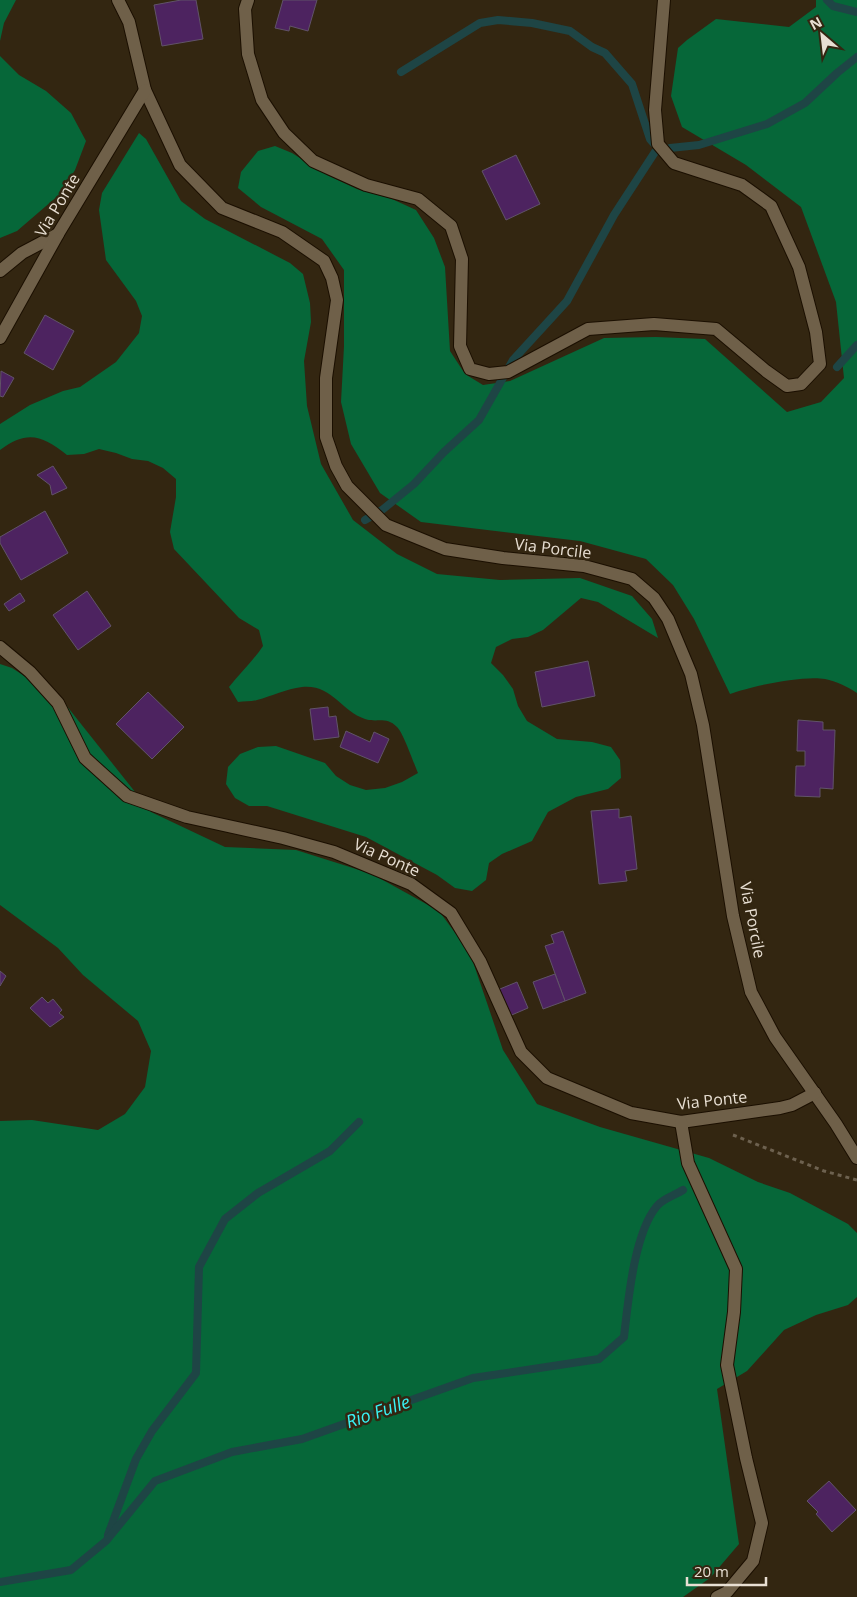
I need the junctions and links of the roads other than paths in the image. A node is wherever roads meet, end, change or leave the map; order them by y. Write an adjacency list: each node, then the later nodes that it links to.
1 (118, 0): 4 (street, Via Porcile)
2 (248, 0): 3 (street)
3 (664, 0)
4 (145, 90): 5 (street, Via Ponte); 9 (street, Via Porcile)
5 (58, 234): 6 (street); 7 (street, Via Ponte)
6 (0, 271)
7 (0, 338)
8 (0, 647): 10 (street, Via Ponte)
9 (815, 1093): 10 (street, Via Ponte); 11 (street, Via Porcile)
10 (681, 1122): 12 (street)
11 (857, 1158)
12 (717, 1597)

